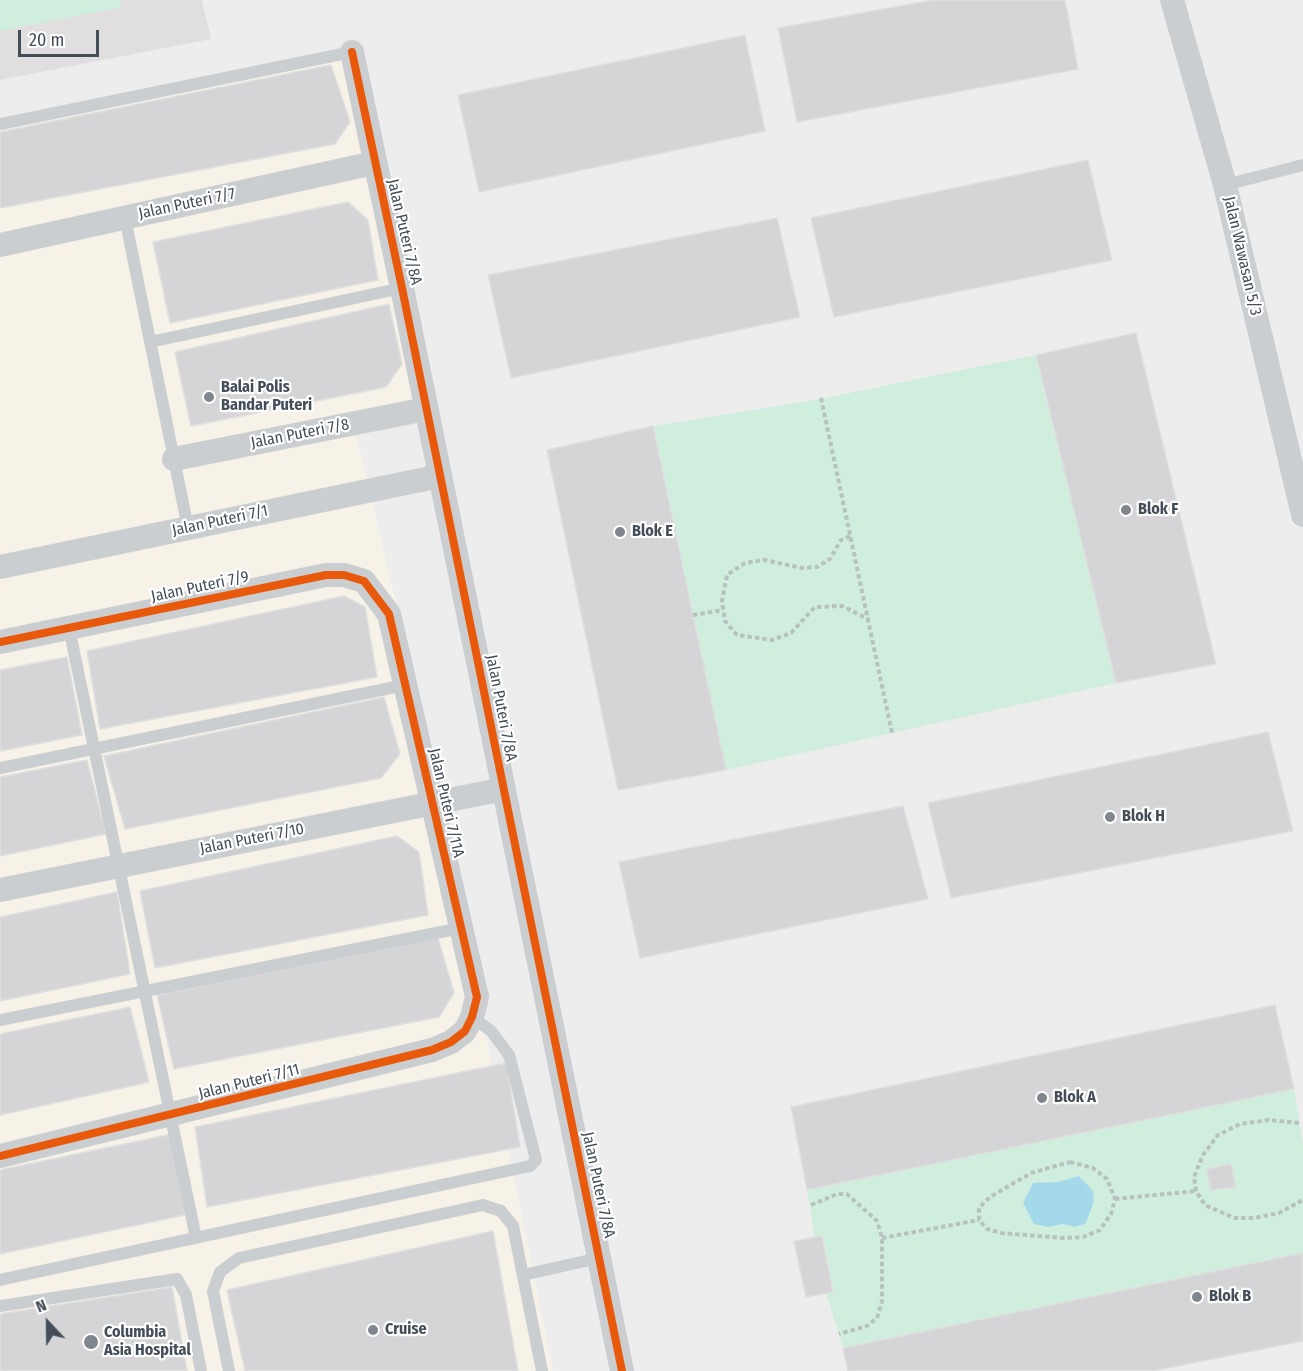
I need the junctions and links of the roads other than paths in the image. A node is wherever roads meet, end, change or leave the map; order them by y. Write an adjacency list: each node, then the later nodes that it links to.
1 (1172, 0): 6 (street, Jalan Wawasan 5/3)
2 (352, 52): 3 (lane); 4 (street, Jalan Puteri 7/8A)
3 (0, 124)
4 (374, 163): 7 (street, Jalan Puteri 7/7); 9 (street, Jalan Puteri 7/8A)
5 (1303, 165): 6 (lane)
6 (1225, 185): 14 (street, Jalan Wawasan 5/3)
7 (125, 218): 8 (street, Jalan Puteri 7/7); 10 (lane)
8 (0, 244)
9 (402, 288): 10 (lane); 11 (street, Jalan Puteri 7/8A)
10 (150, 342): 12 (lane)
11 (426, 409): 12 (street, Jalan Puteri 7/8); 13 (street, Jalan Puteri 7/8A)
12 (174, 459): 15 (lane)
13 (440, 476): 15 (street, Jalan Puteri 7/1); 23 (street, Jalan Puteri 7/8A)
14 (1303, 515)
15 (188, 528): 16 (street, Jalan Puteri 7/1)
16 (0, 567)
17 (389, 614): 18 (street, Jalan Puteri 7/9); 20 (street, Jalan Puteri 7/11A)
18 (69, 628): 19 (street, Jalan Puteri 7/9); 21 (lane)
19 (0, 642)
20 (405, 685): 21 (lane); 24 (street, Jalan Puteri 7/11A)
21 (93, 748): 22 (lane); 25 (lane)
22 (0, 768)
23 (504, 789): 24 (street, Jalan Puteri 7/10); 34 (street, Jalan Puteri 7/8A)
24 (432, 803): 25 (street, Jalan Puteri 7/10); 27 (street, Jalan Puteri 7/11A)
25 (118, 866): 26 (street, Jalan Puteri 7/10); 28 (lane)
26 (0, 890)
27 (461, 928): 28 (lane); 29 (street, Jalan Puteri 7/11A)
28 (144, 991): 30 (lane); 31 (lane)
29 (474, 1007): 31 (street, Jalan Puteri 7/11); 33 (lane)
30 (0, 1020)
31 (170, 1116): 32 (street, Jalan Puteri 7/11); 33 (lane)
32 (0, 1156)
33 (196, 1238): 36 (lane)
34 (600, 1258): 35 (lane); 41 (street, Jalan Puteri 7/8A)
35 (523, 1275): 39 (lane); 40 (lane)
36 (0, 1280)
37 (0, 1306): 38 (lane)
38 (201, 1371)
39 (229, 1371)
40 (543, 1371)
41 (622, 1371)

